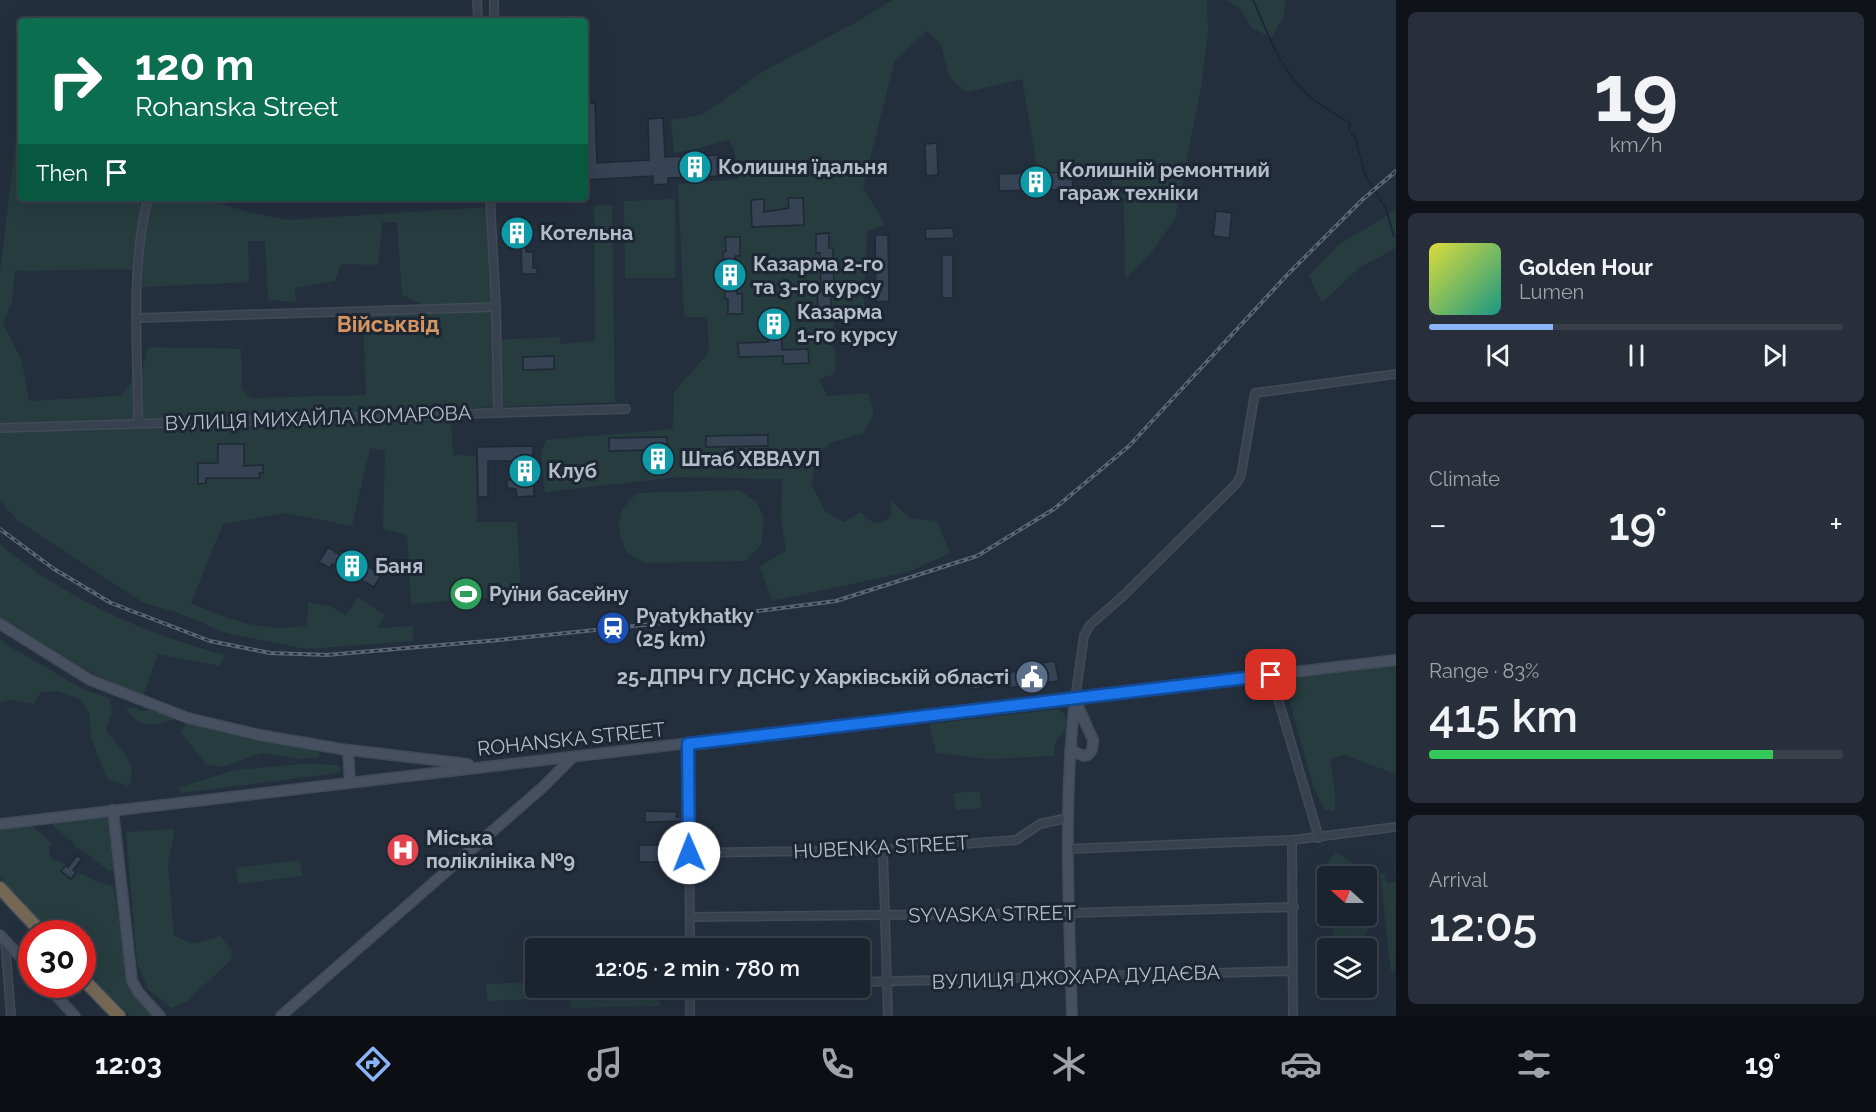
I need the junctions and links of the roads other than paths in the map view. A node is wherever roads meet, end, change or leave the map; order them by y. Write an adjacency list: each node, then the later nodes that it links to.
1 (477, 0): 3 (street)
2 (494, 0): 4 (street)
3 (478, 18)
4 (494, 18)
5 (147, 201): 8 (street, ВУЛИЦЯ МИХАЙЛА КОМАРОВА)
6 (490, 202): 7 (street, ВУЛИЦЯ МИХАЙЛА КОМАРОВА)
7 (496, 307): 8 (street); 11 (street, ВУЛИЦЯ МИХАЙЛА КОМАРОВА)
8 (138, 318): 12 (street, ВУЛИЦЯ МИХАЙЛА КОМАРОВА)
9 (1396, 374): 17 (street)
10 (626, 409): 11 (street, ВУЛИЦЯ МИХАЙЛА КОМАРОВА)
11 (498, 413): 12 (street, ВУЛИЦЯ МИХАЙЛА КОМАРОВА)
12 (138, 423): 13 (street, ВУЛИЦЯ МИХАЙЛА КОМАРОВА)
13 (0, 428)
14 (0, 624): 19 (street)
15 (1396, 660): 16 (street, ROHANSKA STREET)
16 (1271, 675): 17 (street, ROHANSKA STREET); 28 (street)
17 (1075, 699): 18 (street, ROHANSKA STREET); 20 (street); 20 (street)
18 (688, 744): 21 (street, ROHANSKA STREET); 32 (street)
19 (348, 750): 22 (street); 23 (street)
20 (1070, 750): 25 (street)
21 (573, 757): 22 (street, ROHANSKA STREET); 53 (street)
22 (479, 766): 23 (street, ROHANSKA STREET)
23 (350, 782): 24 (street, ROHANSKA STREET)
24 (113, 810): 26 (street, ROHANSKA STREET); 52 (street)
25 (1066, 818): 30 (street); 31 (street, HUBENKA STREET)
26 (0, 824)
27 (1396, 827): 28 (street)
28 (1319, 838): 29 (street)
29 (1292, 840): 30 (street); 34 (street)
30 (1067, 849): 35 (street)
31 (884, 850): 32 (street, HUBENKA STREET); 37 (street)
32 (689, 853): 36 (street)
33 (0, 888): 38 (highway)
34 (1294, 908): 35 (street, SYVASKA STREET); 42 (street)
35 (1067, 914): 37 (street, SYVASKA STREET); 43 (street)
36 (690, 916): 37 (street, SYVASKA STREET); 40 (street)
37 (885, 916): 45 (street)
38 (30, 920)
39 (2, 938): 41 (street); 49 (street)
40 (690, 938)
41 (18, 955)
42 (1293, 971): 43 (street, ВУЛИЦЯ ДЖОХАРА ДУДАЄВА); 57 (street)
43 (1071, 977): 45 (street, ВУЛИЦЯ ДЖОХАРА ДУДАЄВА); 56 (street)
44 (870, 982): 45 (street, ВУЛИЦЯ ДЖОХАРА ДУДАЄВА)
45 (886, 982): 55 (street)
46 (96, 992): 51 (highway)
47 (58, 998): 50 (street)
48 (690, 998): 54 (street)
49 (11, 1016)
50 (75, 1016)
51 (119, 1016)
52 (160, 1016)
53 (281, 1016)
54 (690, 1016)
55 (888, 1016)
56 (1072, 1016)
57 (1293, 1016)

